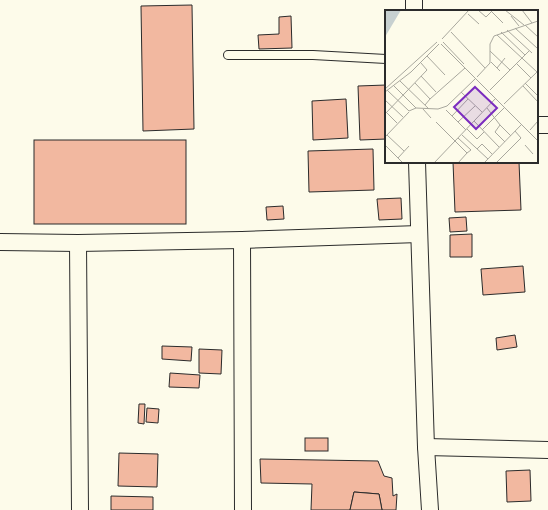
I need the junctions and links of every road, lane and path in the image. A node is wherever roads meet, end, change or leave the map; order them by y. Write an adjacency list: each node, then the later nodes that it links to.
1 (228, 55): 2 (lane)
2 (385, 59)
3 (417, 163): 4 (street)
4 (419, 234): 5 (street); 8 (street)
5 (242, 240): 7 (street); 11 (street)
6 (0, 242): 7 (street)
7 (78, 243): 10 (street)
8 (426, 448): 9 (street); 12 (street)
9 (548, 450)
10 (80, 510)
11 (243, 510)
12 (430, 510)

